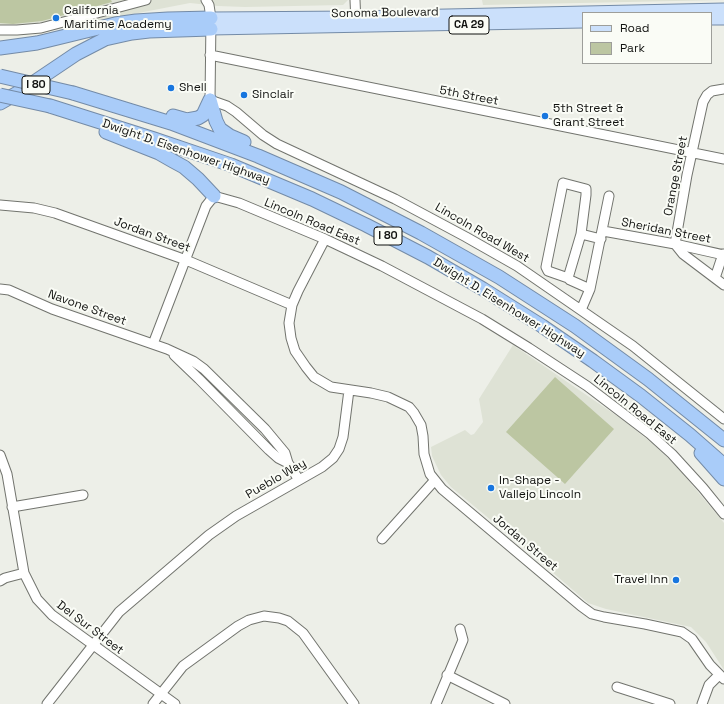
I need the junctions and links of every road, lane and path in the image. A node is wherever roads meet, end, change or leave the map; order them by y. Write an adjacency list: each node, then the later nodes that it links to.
1 (146, 0): 12 (street)
2 (206, 0): 11 (street)
3 (355, 0): 9 (street)
4 (724, 9): 5 (main road, Sonoma Boulevard / CA 29)
5 (639, 12)
6 (582, 14): 9 (main road, Sonoma Boulevard / CA 29)
7 (712, 19): 8 (main road)
8 (724, 19)
9 (355, 22): 10 (main road, Sonoma Boulevard / CA 29); 11 (main road, Sonoma Boulevard / CA 29)
10 (582, 22)
11 (211, 23): 13 (highway, CA 29); 14 (street); 20 (highway, CA 29)
12 (0, 30)
13 (0, 48)
14 (210, 55): 18 (street); 22 (street, 5th Street)
15 (0, 76): 19 (highway, Dwight D. Eisenhower Highway / I 80, bridge)
16 (724, 89): 22 (street, Orange Street)
17 (0, 96): 21 (highway, Dwight D. Eisenhower Highway / I 80, bridge)
18 (210, 100): 19 (highway); 24 (highway); 40 (street, Lincoln Road West)
19 (95, 101): 24 (highway, Dwight D. Eisenhower Highway / I 80)
20 (0, 103)
21 (50, 106): 25 (highway); 44 (highway, Dwight D. Eisenhower Highway / I 80)
22 (693, 153): 23 (street, 5th Street); 31 (street, Orange Street)
23 (724, 159)
24 (341, 192): 45 (highway, Dwight D. Eisenhower Highway / I 80)
25 (214, 196): 30 (street, Lincoln Road East); 33 (street)
26 (609, 196): 29 (street)
27 (0, 204): 33 (street, Jordan Street)
28 (581, 234): 29 (street, Sheridan Street); 34 (street); 34 (street)
29 (602, 235): 31 (street, Sheridan Street); 38 (street)
30 (325, 239): 39 (street); 53 (street, Lincoln Road East)
31 (676, 244): 32 (street, Sheridan Street); 35 (street)
32 (723, 255): 35 (street)
33 (186, 260): 39 (street, Jordan Street); 41 (street)
34 (568, 278): 38 (street)
35 (715, 278): 36 (street)
36 (724, 285)
37 (0, 289): 41 (street, Navone Street)
38 (590, 289): 40 (street)
39 (292, 305): 42 (street)
40 (581, 310): 43 (street, Lincoln Road West)
41 (153, 344): 49 (street, Navone Street)
42 (349, 390): 49 (street, Pueblo Way); 50 (street, Jordan Street)
43 (724, 419)
44 (690, 435): 47 (highway, Dwight D. Eisenhower Highway / I 80); 48 (highway)
45 (724, 440)
46 (0, 455): 52 (street, Del Sur Street)
47 (724, 465)
48 (724, 479)
49 (299, 480): 58 (street, Pueblo Way)
50 (435, 480): 54 (street); 60 (street, Jordan Street)
51 (83, 495): 52 (street)
52 (12, 507): 55 (street, Del Sur Street)
53 (724, 514)
54 (382, 539)
55 (24, 573): 56 (street); 58 (street, Del Sur Street)
56 (0, 581)
57 (460, 629): 59 (street)
58 (92, 645): 62 (street, Del Sur Street); 63 (street, Pueblo Way)
59 (447, 675): 67 (street); 68 (street)
60 (721, 677): 70 (street)
61 (617, 687): 69 (street)
62 (161, 694): 64 (street); 65 (street, Del Sur Street); 66 (street)
63 (47, 704)
64 (153, 704)
65 (175, 704)
66 (354, 704)
67 (436, 704)
68 (505, 704)
69 (670, 704)
70 (702, 704)

